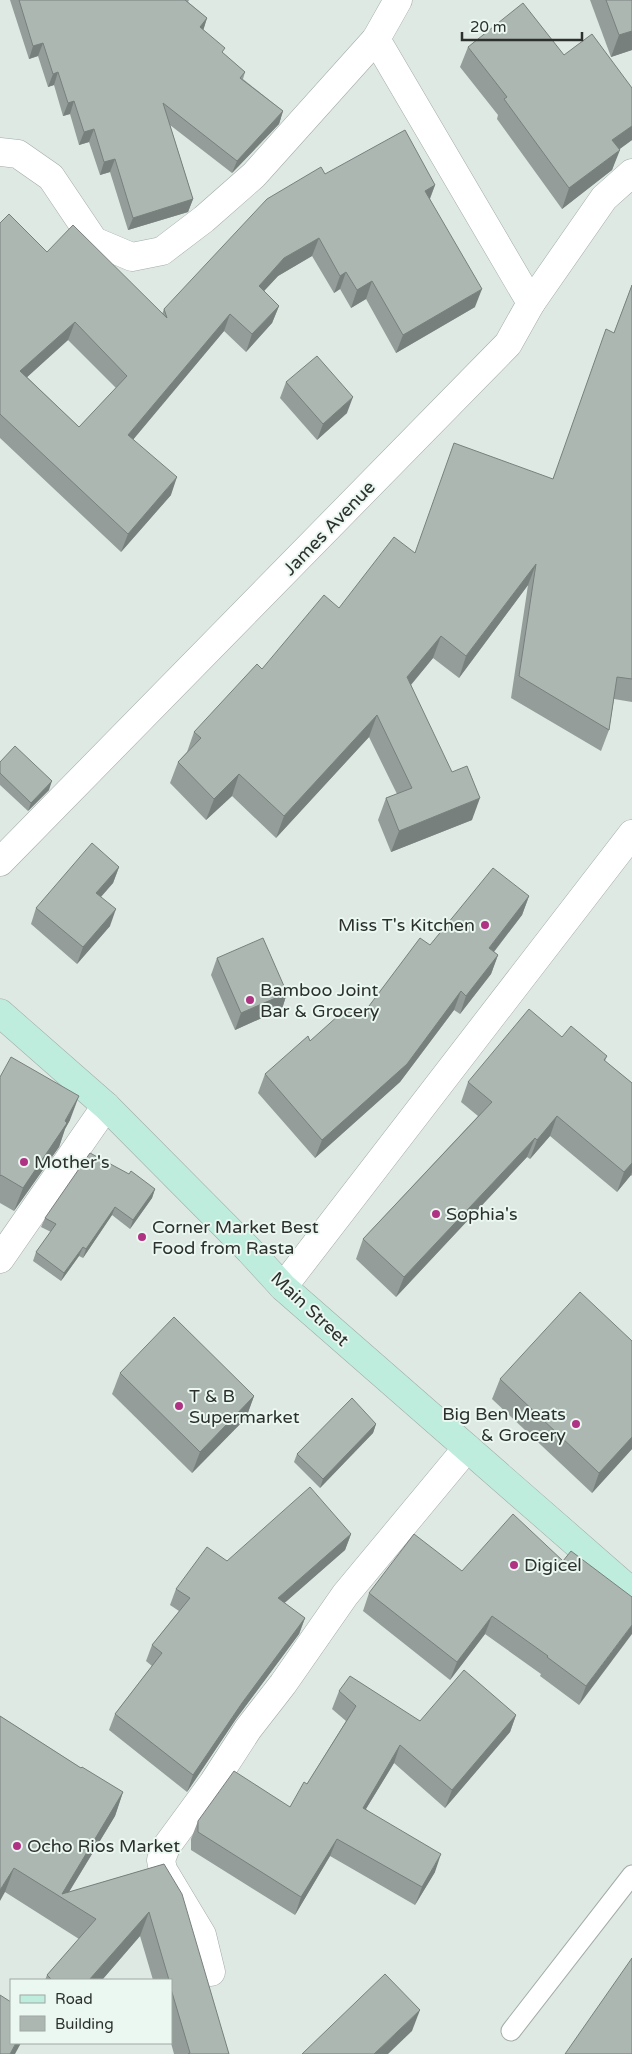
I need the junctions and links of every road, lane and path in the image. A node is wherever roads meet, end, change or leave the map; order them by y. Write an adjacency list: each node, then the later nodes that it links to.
1 (398, 0): 2 (street)
2 (376, 39): 3 (street); 5 (street)
3 (0, 152)
4 (632, 173): 5 (street, James Avenue)
5 (531, 303): 7 (street, James Avenue)
6 (632, 834): 11 (street)
7 (0, 862)
8 (0, 1014): 9 (street, Main Street)
9 (106, 1106): 10 (street); 11 (street, Main Street)
10 (0, 1260)
11 (283, 1287): 12 (street, Main Street)
12 (467, 1448): 13 (street, Main Street); 15 (street)
13 (631, 1589)
14 (632, 1875): 16 (lane)
15 (211, 1972)
16 (511, 2031)

